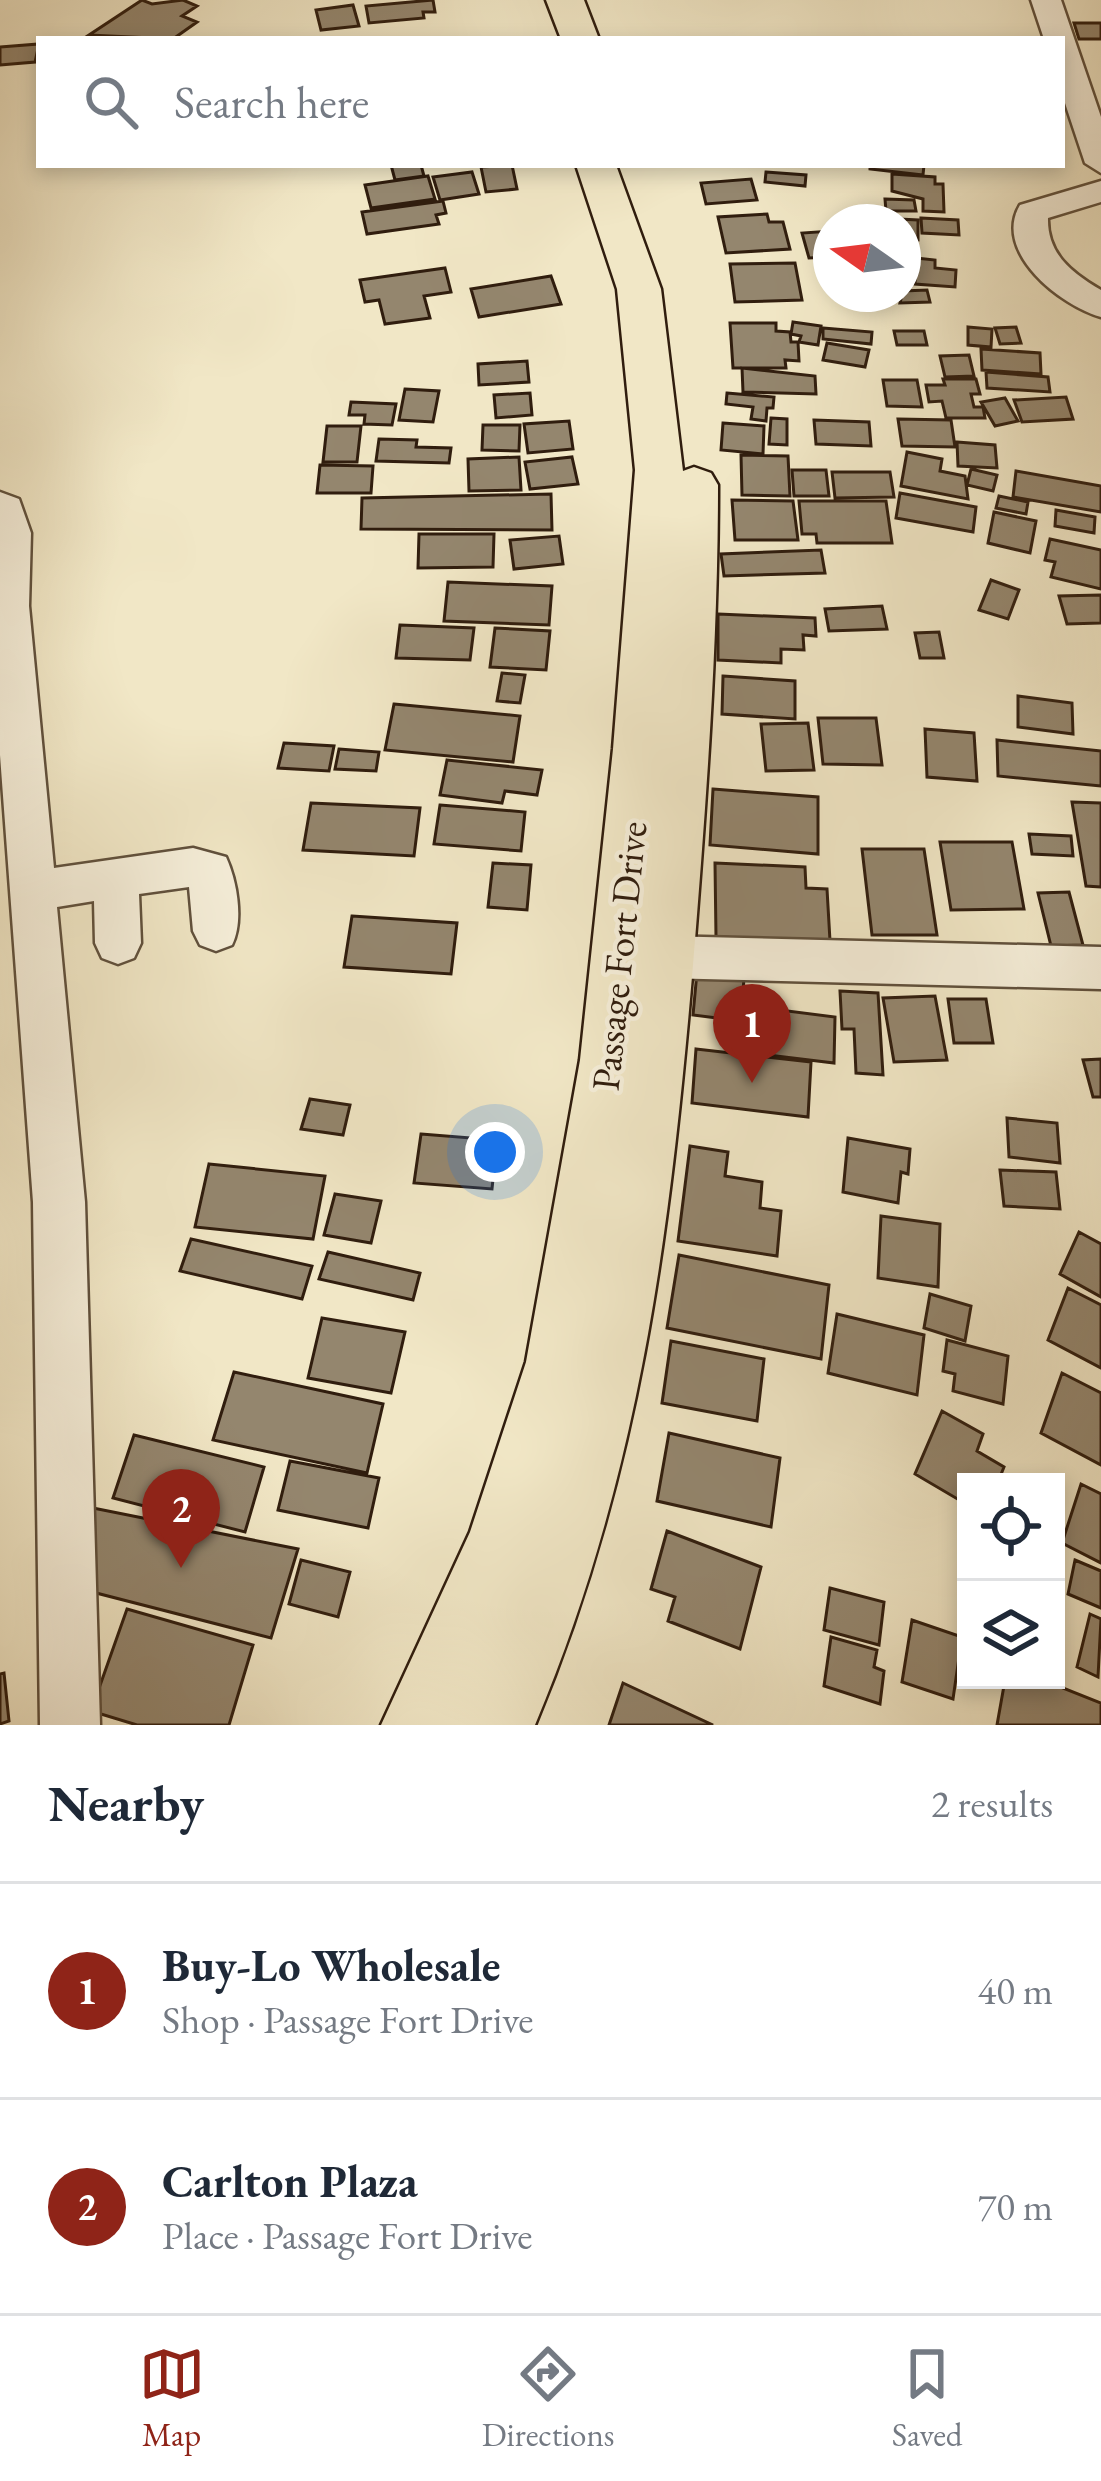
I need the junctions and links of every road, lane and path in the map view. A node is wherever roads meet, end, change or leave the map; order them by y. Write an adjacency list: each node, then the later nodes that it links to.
1 (537, 0): 4 (main road)
2 (565, 0): 5 (main road)
3 (1046, 0): 6 (street)
4 (550, 36)
5 (579, 36)
6 (1058, 36)
7 (1065, 54): 8 (street)
8 (1093, 115): 9 (street)
9 (1101, 163)
10 (597, 168): 22 (main road, Passage Fort Drive)
11 (629, 168): 19 (main road, Passage Fort Drive)
12 (1101, 191): 13 (street)
13 (1101, 305)
14 (0, 506): 16 (street)
15 (116, 879): 16 (street); 17 (street); 18 (street)
16 (32, 909): 21 (street)
17 (216, 931)
18 (118, 943)
19 (663, 957): 20 (street); 23 (main road, Passage Fort Drive)
20 (1101, 968)
21 (70, 1725)
22 (419, 1725)
23 (496, 1725)

